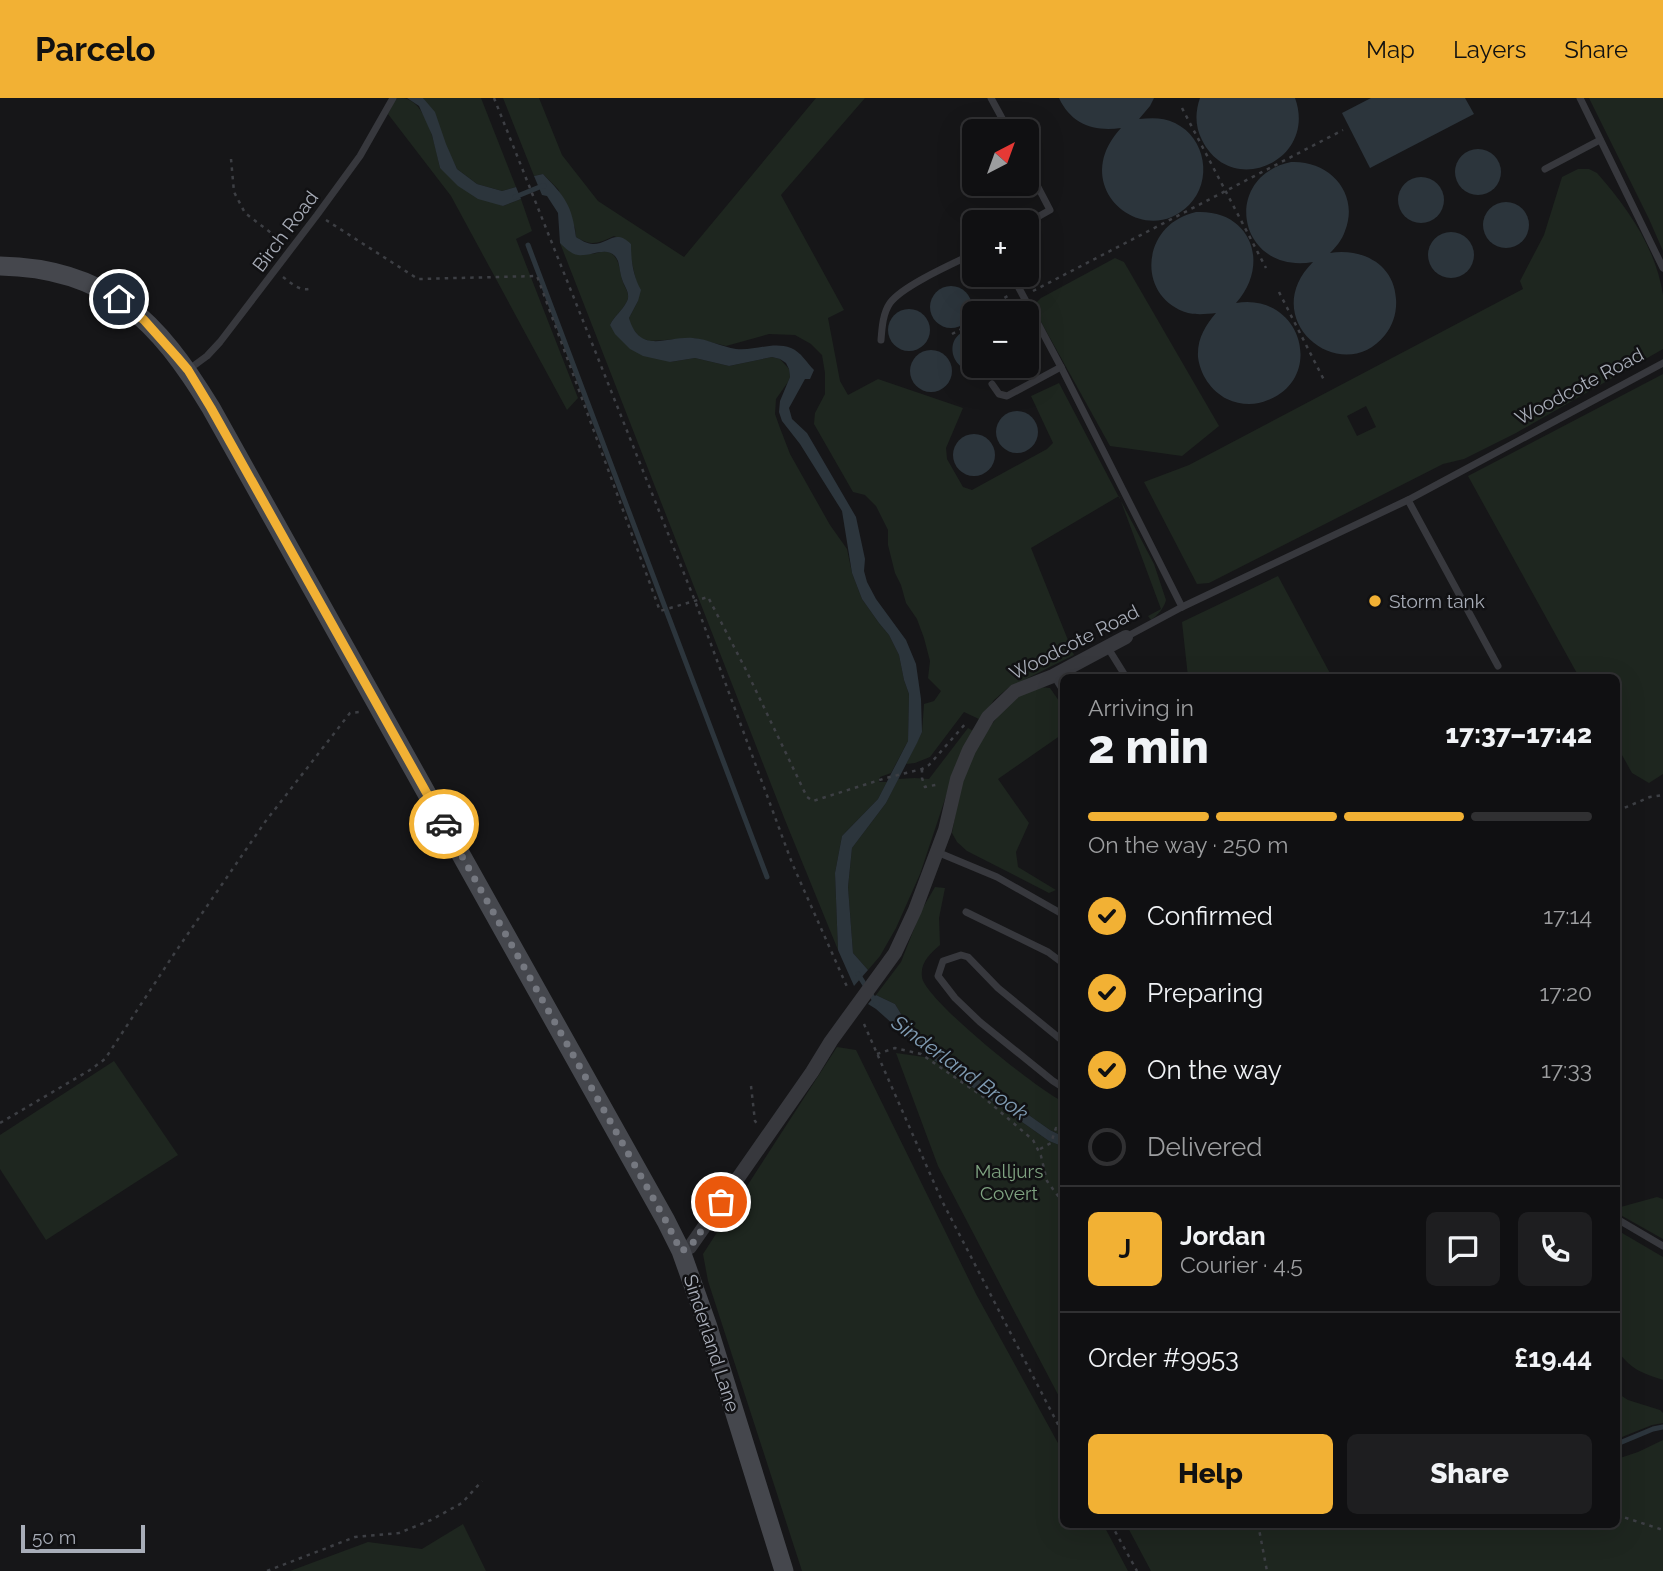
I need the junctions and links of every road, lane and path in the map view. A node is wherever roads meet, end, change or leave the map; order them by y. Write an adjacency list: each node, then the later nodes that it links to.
1 (393, 98): 13 (lane, Birch Road)
2 (494, 98): 35 (path)
3 (991, 98): 6 (lane)
4 (1580, 98): 8 (lane)
5 (1182, 108): 12 (path)
6 (1002, 119)
7 (1343, 130): 12 (path)
8 (1600, 140): 10 (lane); 19 (lane)
9 (231, 159): 15 (path)
10 (1545, 169)
11 (1040, 191): 14 (lane)
12 (1226, 191): 18 (path); 24 (path)
13 (317, 215): 15 (lane, Birch Road); 35 (path)
14 (1039, 216)
15 (292, 249): 20 (lane, Birch Road)
16 (962, 260): 28 (lane)
17 (0, 266): 31 (street, Sinderland Lane)
18 (1266, 268)
19 (1663, 268)
20 (275, 271): 22 (path); 31 (lane, Birch Road)
21 (1019, 287): 24 (lane)
22 (309, 289)
23 (1279, 292): 32 (path)
24 (1022, 293): 25 (path); 30 (lane)
25 (1002, 301)
26 (962, 329): 27 (path)
27 (952, 334)
28 (880, 340)
29 (1663, 363): 34 (lane, Woodcote Road)
30 (1061, 367): 33 (lane); 36 (lane)
31 (188, 370): 43 (street, Sinderland Lane)
32 (1324, 380)
33 (992, 384)
34 (1408, 500): 36 (lane, Woodcote Road); 39 (lane)
35 (695, 601): 45 (path); 53 (path)
36 (1182, 607): 37 (lane, Woodcote Road)
37 (1126, 637): 38 (street, Woodcote Road)
38 (1108, 648): 40 (lane); 41 (street, Woodcote Road)
39 (1498, 666)
40 (1124, 674)
41 (1053, 676): 42 (lane); 44 (street, Woodcote Road)
42 (1060, 686)
43 (377, 704): 59 (path); 66 (street, Sinderland Lane)
44 (983, 726): 45 (path); 46 (street, Woodcote Road)
45 (922, 769): 46 (path)
46 (957, 779): 49 (street, Woodcote Road)
47 (1663, 794): 48 (path)
48 (1620, 810)
49 (936, 852): 51 (lane); 61 (street, Woodcote Road)
50 (966, 912): 52 (lane)
51 (1060, 913)
52 (1060, 961)
53 (849, 990)
54 (860, 1016): 56 (path)
55 (1060, 1039): 57 (lane)
56 (877, 1055): 62 (path); 67 (path)
57 (1060, 1085)
58 (751, 1086): 61 (path)
59 (0, 1123)
60 (1060, 1130): 62 (path)
61 (768, 1135): 66 (street, Woodcote Road)
62 (1038, 1150): 63 (path)
63 (1060, 1198)
64 (1620, 1221): 65 (lane)
65 (1663, 1246)
66 (681, 1251): 74 (street, Sinderland Lane)
67 (1060, 1428)
68 (482, 1480): 73 (path)
69 (1620, 1516): 72 (path)
70 (1113, 1528): 75 (path)
71 (1259, 1528): 76 (path)
72 (1663, 1530)
73 (267, 1571)
74 (785, 1571)
75 (1137, 1571)
76 (1267, 1571)

